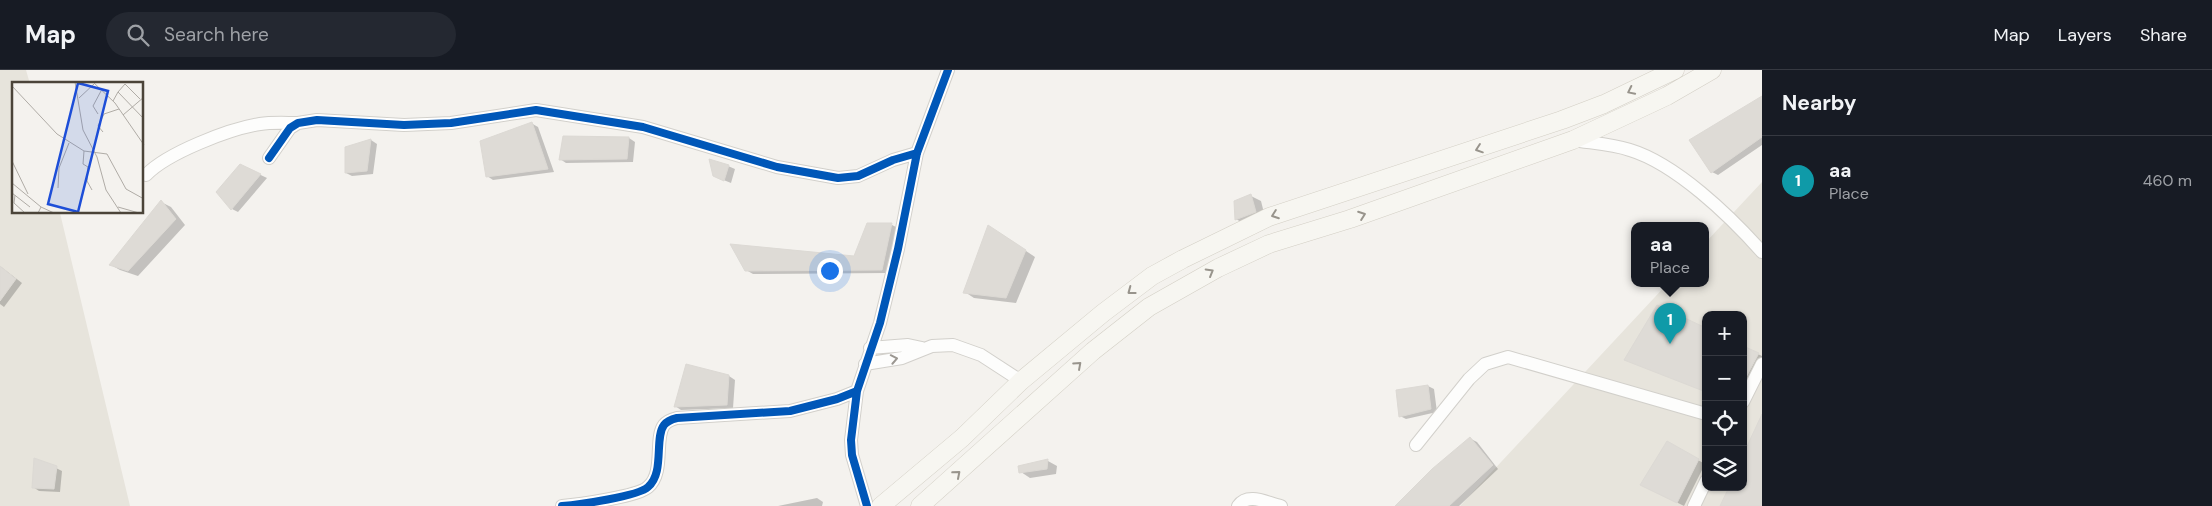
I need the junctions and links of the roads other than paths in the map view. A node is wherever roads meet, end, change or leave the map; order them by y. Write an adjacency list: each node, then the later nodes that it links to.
1 (948, 70): 6 (street)
2 (1675, 70): 9 (main road, one-way to 9)
3 (1712, 70): 5 (main road)
4 (298, 123): 6 (street); 7 (street); 8 (street)
5 (1573, 140): 10 (main road, one-way to 5); 11 (street)
6 (917, 153): 12 (street)
7 (269, 158)
8 (146, 175)
9 (1306, 204): 10 (main road); 16 (main road, one-way to 16)
10 (1317, 230): 25 (main road, one-way to 10)
11 (1762, 252)
12 (870, 348): 13 (street); 14 (street)
13 (922, 348): 14 (street, one-way to 13); 16 (street)
14 (865, 364): 17 (street)
15 (1762, 364): 18 (street)
16 (1021, 381): 24 (main road)
17 (857, 391): 22 (street); 23 (street)
18 (1744, 401)
19 (1702, 413): 20 (street)
20 (1416, 445)
21 (1702, 489): 28 (street)
22 (562, 506)
23 (867, 506)
24 (881, 506)
25 (920, 506)
26 (1238, 506): 27 (street)
27 (1281, 506)
28 (1694, 506)

